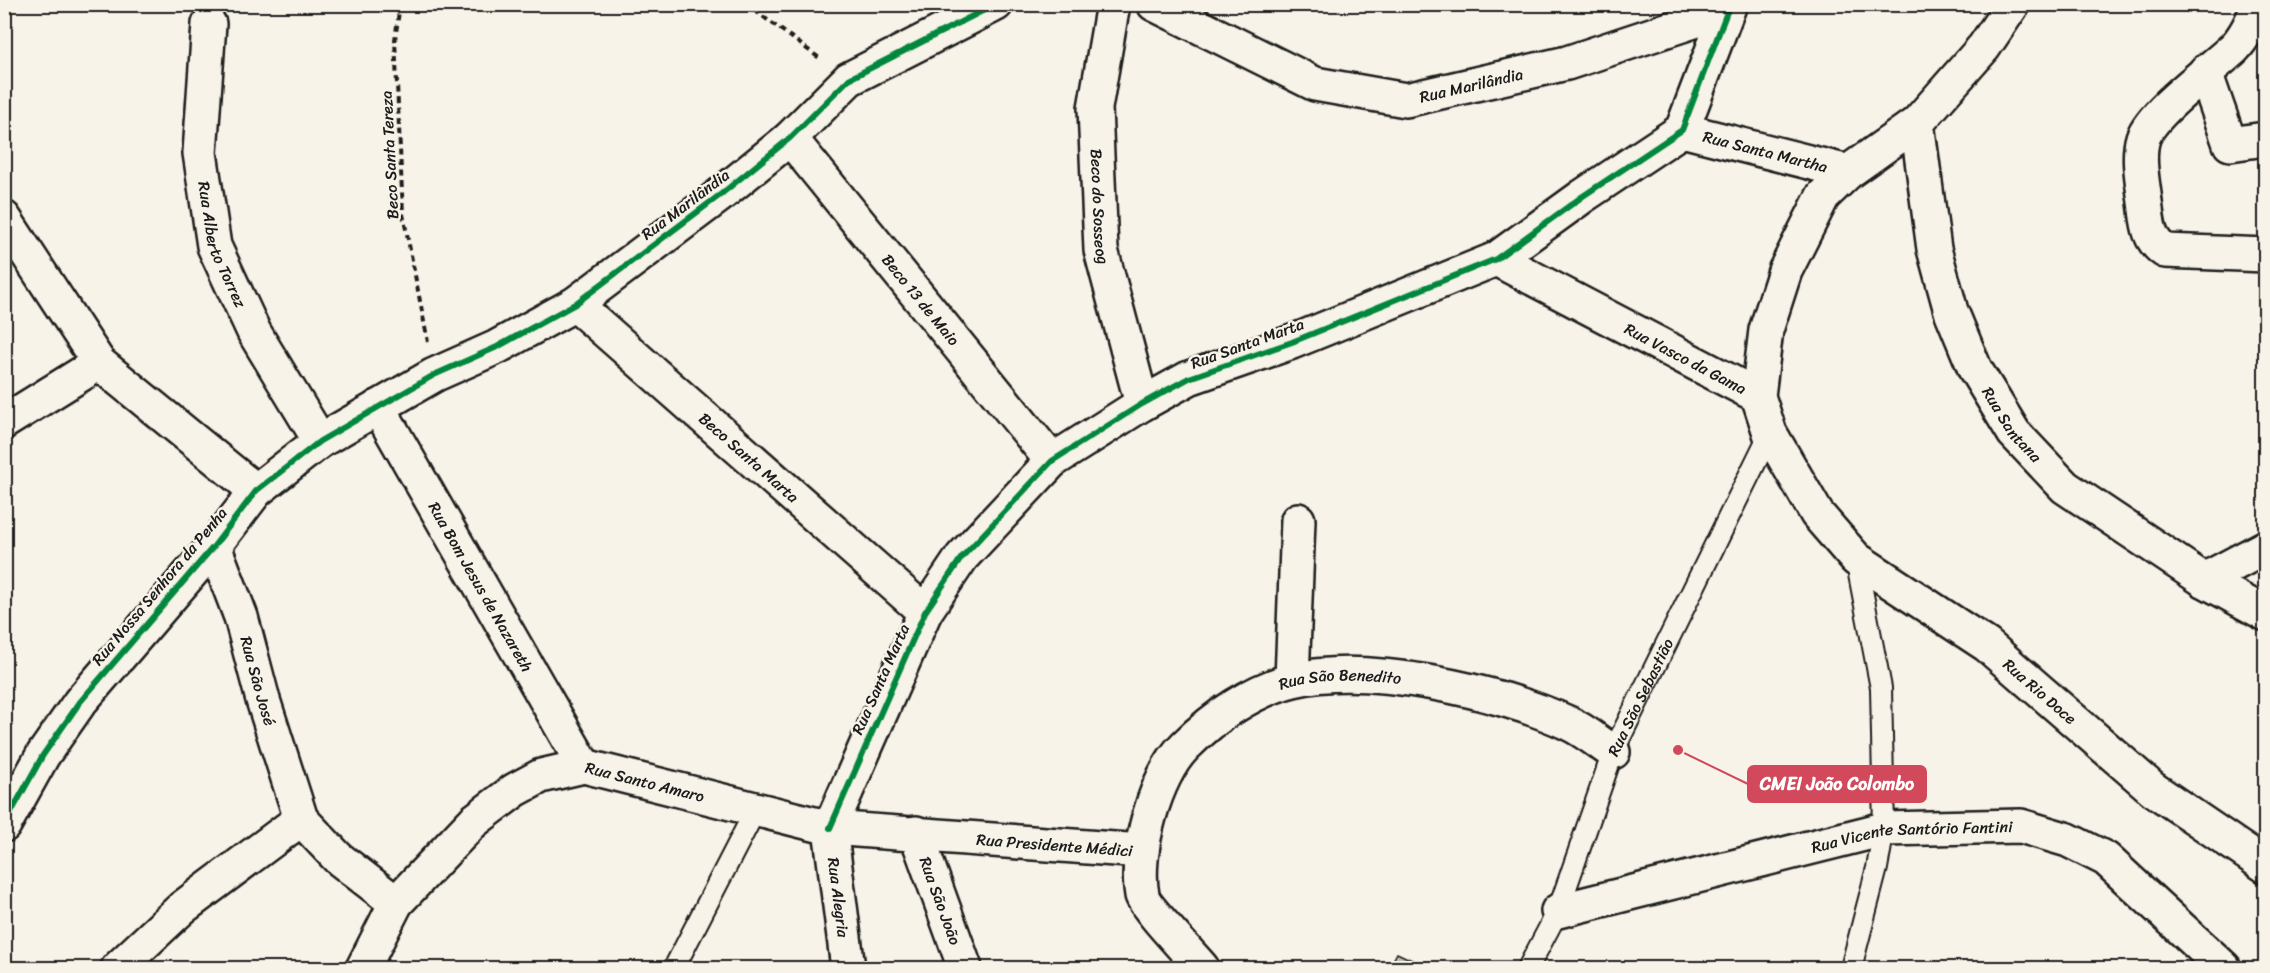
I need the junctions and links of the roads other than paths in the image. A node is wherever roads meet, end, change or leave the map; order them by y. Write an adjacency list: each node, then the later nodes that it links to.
1 (996, 4): 11 (street, Rua Marilândia)
2 (1113, 4): 20 (street, Beco do Sosseog)
3 (1154, 4): 6 (street, Rua Marilândia)
4 (2013, 4): 9 (street)
5 (2259, 4): 8 (street)
6 (1728, 7): 10 (street)
7 (209, 24): 24 (street, Rua Alberto Torrez)
8 (2205, 72): 12 (street); 15 (street)
9 (1917, 123): 13 (street); 32 (street, Rua Santana)
10 (1682, 130): 13 (street, Rua Santa Martha); 16 (street, Rua Santa Marta)
11 (790, 138): 17 (street, Rua Marilândia); 25 (street, Beco 13 de Maio)
12 (2265, 141)
13 (1848, 172): 19 (street)
14 (4, 218): 18 (street)
15 (2265, 255)
16 (1496, 259): 19 (street, Rua Vasco da Gama); 20 (street, Rua Santa Marta)
17 (575, 304): 21 (street, Rua Marilândia); 33 (street, Beco Santa Marta)
18 (99, 363): 22 (street); 26 (street)
19 (1758, 396): 23 (street, Rua Vasco da Gama)
20 (1142, 404): 25 (street, Rua Santa Marta)
21 (378, 407): 24 (street, Rua Nossa Senhora da Penha); 37 (street, Rua Bom Jesus de Nazareth)
22 (4, 422)
23 (1770, 433): 27 (street, Rua Vasco da Gama); 36 (lane, Rua São Sebastião)
24 (320, 441): 26 (street, Rua Nossa Senhora da Penha)
25 (1052, 461): 33 (street, Rua Santa Marta)
26 (256, 491): 29 (street, Rua Nossa Senhora da Penha)
27 (1817, 514): 31 (street, Rua Rio Doce)
28 (1298, 520): 35 (street)
29 (214, 546): 39 (street, Rua São José); 40 (street, Rua Nossa Senhora da Penha)
30 (2265, 547): 32 (street)
31 (1856, 559): 42 (lane); 45 (street, Rua Rio Doce)
32 (2204, 580): 34 (street, Rua Santana)
33 (925, 612): 41 (street, Rua Santa Marta)
34 (2265, 614)
35 (1292, 680): 36 (street, Rua São Benedito); 44 (street, Rua São Benedito)
36 (1613, 753): 47 (lane, Rua São Sebastião)
37 (584, 766): 38 (street, Rua Santo Amaro); 46 (street, Rua Santo Amaro)
38 (756, 809): 41 (street, Rua Santo Amaro); 50 (lane)
39 (302, 819): 46 (street, Rua São José); 49 (street)
40 (4, 825)
41 (830, 828): 43 (street, Rua Presidente Médici); 51 (street, Rua Alegria)
42 (1884, 829): 47 (street, Rua Vicente Santório Fantini); 55 (lane); 56 (street, Rua Vicente Santório Fantini)
43 (916, 834): 44 (street, Rua Presidente Médici); 52 (street, Rua São João)
44 (1142, 851): 53 (street, Rua Presidente Médici)
45 (2265, 866)
46 (396, 903): 48 (street)
47 (1558, 911): 54 (lane, Rua São Sebastião)
48 (368, 964)
49 (118, 969)
50 (674, 969)
51 (848, 969)
52 (965, 969)
53 (1202, 969)
54 (1528, 969)
55 (1851, 969)
56 (2224, 969)

